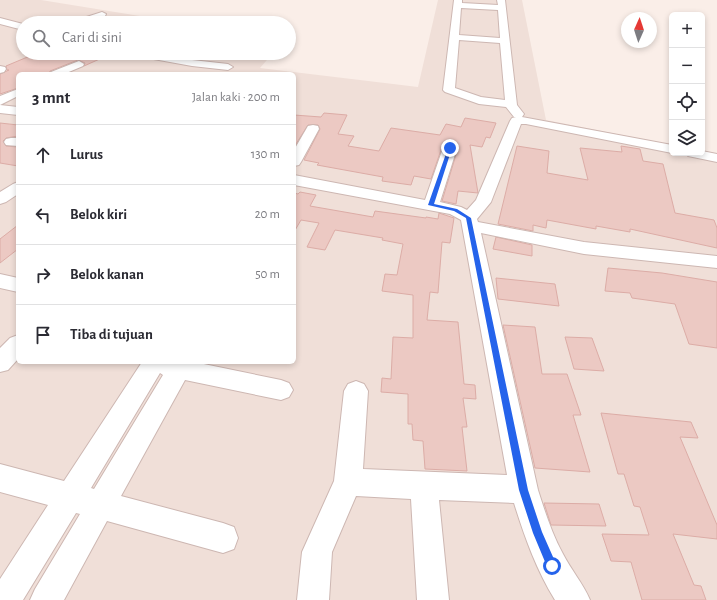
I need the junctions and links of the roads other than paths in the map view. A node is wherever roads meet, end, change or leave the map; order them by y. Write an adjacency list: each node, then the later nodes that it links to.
1 (458, 3): 2 (street); 7 (street)
2 (501, 4): 8 (street)
3 (102, 14): 4 (street)
4 (96, 16)
5 (0, 21): 6 (street)
6 (16, 25)
7 (454, 37): 8 (street); 17 (street)
8 (505, 41): 17 (street)
9 (176, 60): 10 (street)
10 (192, 63): 12 (street); 13 (street)
11 (78, 64): 14 (street)
12 (228, 67)
13 (183, 70)
14 (60, 72)
15 (16, 93): 16 (street)
16 (0, 102)
17 (510, 104): 20 (street)
18 (0, 109): 19 (street)
19 (16, 111)
20 (526, 120): 23 (street); 31 (street)
21 (313, 129): 26 (street)
22 (450, 148): 30 (street)
23 (669, 148)
24 (705, 156): 25 (street)
25 (717, 158)
26 (296, 159)
27 (296, 180): 30 (street)
28 (16, 187): 29 (street)
29 (0, 199)
30 (431, 205): 31 (street)
31 (469, 222): 32 (street); 45 (street)
32 (717, 262)
33 (0, 281): 34 (street)
34 (16, 285)
35 (16, 346): 36 (street)
36 (0, 363)
37 (150, 364): 46 (street)
38 (156, 364): 39 (street)
39 (179, 369): 40 (street); 47 (street)
40 (281, 390)
41 (356, 391): 43 (street)
42 (0, 478): 46 (street)
43 (348, 482): 44 (street); 51 (street)
44 (424, 485): 45 (street); 52 (street)
45 (524, 490): 53 (street)
46 (70, 497): 47 (street); 49 (street)
47 (100, 506): 48 (street); 50 (street)
48 (223, 538)
49 (5, 600)
50 (46, 600)
51 (314, 600)
52 (433, 600)
53 (574, 600)

